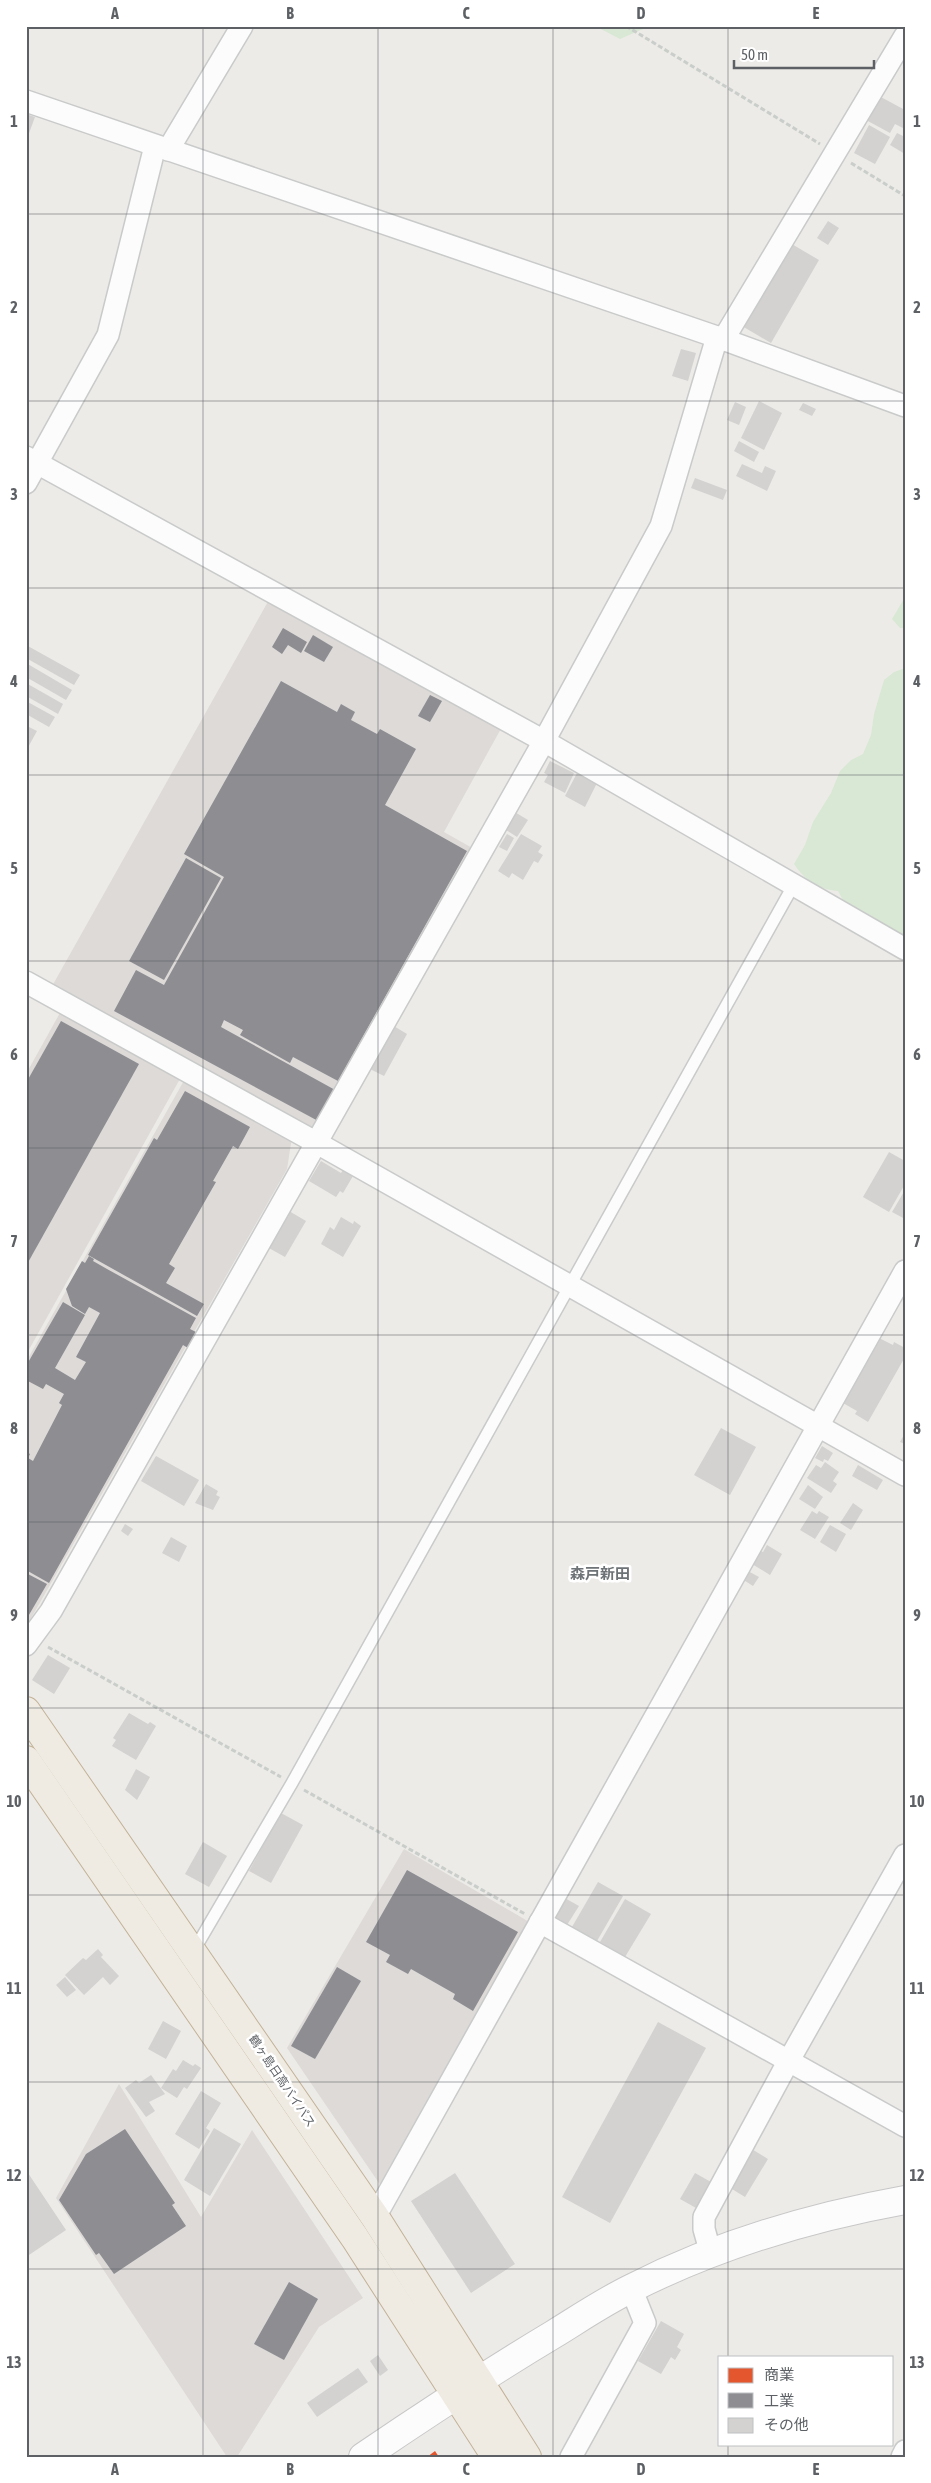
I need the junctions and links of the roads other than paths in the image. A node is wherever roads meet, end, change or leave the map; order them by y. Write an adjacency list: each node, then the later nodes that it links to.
1 (242, 26): 4 (street)
2 (905, 36): 5 (street)
3 (26, 101): 4 (street)
4 (161, 148): 5 (street); 7 (street)
5 (720, 338): 6 (street); 9 (street)
6 (905, 406)
7 (32, 460): 8 (street); 9 (street)
8 (26, 483)
9 (544, 741): 10 (street); 13 (street)
10 (793, 886): 11 (street); 15 (lane)
11 (905, 949)
12 (26, 982): 13 (street)
13 (317, 1143): 15 (street); 18 (street)
14 (905, 1271): 16 (street)
15 (569, 1285): 16 (street); 23 (lane)
16 (818, 1426): 17 (street); 22 (street)
17 (905, 1475)
18 (26, 1645)
19 (26, 1711): 23 (highway, 鶴ヶ島日高バイパス)
20 (26, 1760): 30 (highway, 鶴ヶ島日高バイパス)
21 (905, 1856): 24 (street)
22 (540, 1922): 24 (street); 27 (street)
23 (193, 1952): 27 (highway, 鶴ヶ島日高バイパス)
24 (788, 2062): 25 (street); 28 (street)
25 (905, 2126)
26 (905, 2200): 28 (street)
27 (375, 2217): 30 (highway, 鶴ヶ島日高バイパス)
28 (711, 2254): 29 (street)
29 (631, 2288): 30 (street); 35 (street)
30 (468, 2386): 32 (street); 33 (highway, 鶴ヶ島日高バイパス); 34 (highway, 鶴ヶ島日高バイパス)
31 (905, 2451): 36 (street)
32 (363, 2457)
33 (496, 2457)
34 (527, 2457)
35 (571, 2457)
36 (902, 2457)

